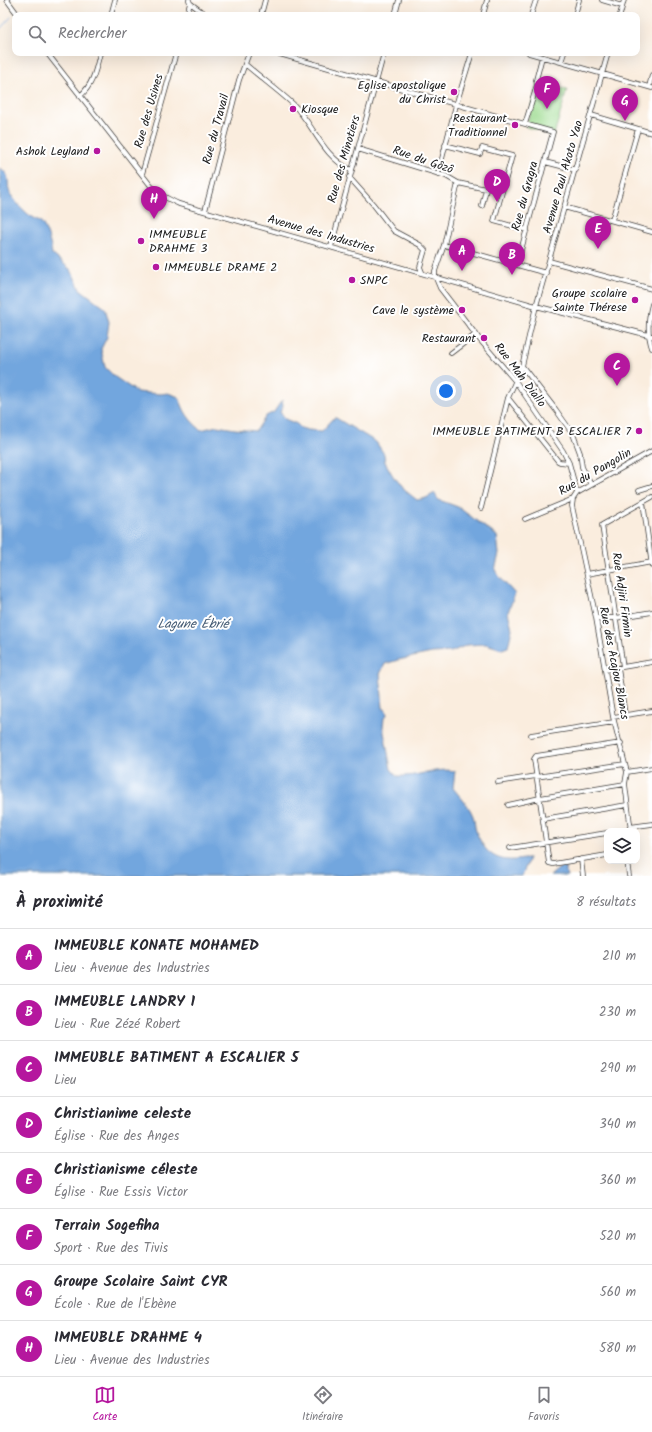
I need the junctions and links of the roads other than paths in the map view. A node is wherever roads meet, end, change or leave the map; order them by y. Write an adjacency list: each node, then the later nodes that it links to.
1 (7, 0): 12 (street)
2 (115, 0): 13 (street)
3 (265, 0): 16 (street)
4 (399, 0): 17 (street)
5 (487, 0): 18 (street)
6 (536, 0): 19 (street)
7 (579, 0): 20 (street)
8 (602, 0): 11 (street)
9 (624, 0): 11 (street)
10 (190, 2): 14 (street); 15 (street)
11 (622, 6): 21 (street)
12 (16, 12)
13 (112, 12)
14 (188, 12)
15 (202, 12)
16 (262, 12)
17 (396, 12)
18 (484, 12)
19 (532, 12)
20 (576, 12)
21 (621, 12)
22 (50, 56): 39 (street, Avenue des Industries)
23 (99, 56): 39 (street)
24 (175, 56): 50 (street, Rue des Usines)
25 (248, 56): 34 (street, Rue du Travail)
26 (286, 56): 37 (street)
27 (383, 56): 37 (street, Rue des Minotiers)
28 (471, 56): 40 (street)
29 (539, 56): 32 (street)
30 (563, 56): 33 (street)
31 (607, 56): 35 (street, Avenue Paul Akoto Yao)
32 (542, 57): 33 (street); 42 (street)
33 (561, 62): 35 (street)
34 (245, 64): 48 (street); 56 (street, Rue du Travail)
35 (602, 74): 38 (street); 41 (street, Avenue Paul Akoto Yao)
36 (652, 75): 38 (street)
37 (376, 82): 40 (street); 46 (street, Rue des Minotiers)
38 (650, 87)
39 (80, 96): 50 (street, Avenue des Industries)
40 (456, 105): 42 (street); 45 (street)
41 (591, 115): 43 (street); 49 (street, Avenue Paul Akoto Yao)
42 (525, 124): 47 (street, Rue du Gragra)
43 (638, 129): 44 (street); 57 (street)
44 (652, 133)
45 (445, 145): 51 (street); 58 (street)
46 (358, 149): 48 (street, Rue des Minotiers); 51 (street, Rue du Gôzô)
47 (545, 162): 49 (street); 58 (street, Rue du Gragra)
48 (351, 170): 52 (street, Rue des Minotiers)
49 (576, 170): 55 (street, Avenue Paul Akoto Yao)
50 (142, 174): 56 (street, Avenue des Industries)
51 (438, 174): 53 (street, Rue du Gôzô)
52 (349, 177): 61 (street, Rue des Minotiers); 64 (street)
53 (458, 183): 54 (street); 60 (street, Rue du Gôzô)
54 (482, 206)
55 (564, 207): 57 (street); 62 (street, Avenue Paul Akoto Yao)
56 (205, 211): 61 (street, Avenue des Industries)
57 (612, 220): 59 (street)
58 (527, 230): 63 (street, Rue du Gragra)
59 (652, 232)
60 (444, 245): 63 (street); 66 (street, Rue du Gôzô)
61 (330, 247): 64 (street, Avenue des Industries)
62 (549, 261): 65 (street, Avenue Paul Akoto Yao); 67 (street)
63 (517, 265): 65 (street)
64 (422, 272): 66 (street, Avenue des Industries)
65 (546, 274): 69 (street, Avenue Paul Akoto Yao)
66 (435, 276): 69 (street, Avenue des Industries); 70 (street, Rue Mah Diallo)
67 (652, 289)
68 (652, 304): 71 (street)
69 (536, 306): 71 (street, Avenue des Industries); 74 (street, Avenue Paul Akoto Yao)
70 (476, 334): 73 (street); 75 (street, Rue Mah Diallo)
71 (650, 336): 72 (street)
72 (652, 346)
73 (451, 353)
74 (522, 366): 75 (street, Avenue Paul Akoto Yao); 79 (street)
75 (516, 382): 76 (street, Avenue Paul Akoto Yao); 78 (street, Rue Mah Diallo)
76 (508, 398): 78 (street); 86 (street, Avenue Paul Akoto Yao)
77 (652, 451): 79 (street, Rue du Pangolin)
78 (569, 463): 82 (street, Rue Mah Diallo)
79 (591, 484): 82 (street, Rue du Pangolin)
80 (652, 486): 81 (street)
81 (639, 490)
82 (578, 493): 84 (street, Rue du Pangolin)
83 (652, 497): 85 (street)
84 (573, 499): 87 (street, Rue du Pangolin); 91 (street, Rue des Acajou Blancs)
85 (643, 502): 88 (street); 90 (street, Rue Adjiri Firmin)
86 (481, 508)
87 (525, 519)
88 (652, 562): 89 (street); 90 (street)
89 (652, 566)
90 (609, 570): 91 (street); 94 (street, Rue Adjiri Firmin)
91 (587, 574): 93 (street, Rue des Acajou Blancs)
92 (652, 612): 94 (street)
93 (596, 618): 94 (street); 97 (street, Rue des Acajou Blancs)
94 (616, 618): 96 (street, Rue Adjiri Firmin)
95 (652, 662): 96 (street)
96 (620, 668): 97 (street); 99 (street, Rue Adjiri Firmin)
97 (605, 670): 100 (street, Rue des Acajou Blancs)
98 (652, 711): 99 (street)
99 (625, 715): 100 (street)
100 (614, 720): 101 (street); 102 (street, Rue des Acajou Blancs)
101 (531, 735)
102 (621, 743): 103 (street, Rue des Acajou Blancs); 106 (street)
103 (625, 764): 105 (street, Rue des Acajou Blancs); 106 (street)
104 (652, 768): 105 (street)
105 (627, 772): 108 (street, Rue des Acajou Blancs)
106 (536, 776): 107 (street); 109 (street)
107 (498, 782)
108 (625, 784): 109 (street); 111 (street, Rue des Acajou Blancs)
109 (540, 798): 110 (street); 112 (street)
110 (508, 805)
111 (627, 805): 112 (street); 114 (street, Rue des Acajou Blancs)
112 (543, 819): 117 (street)
113 (652, 824): 115 (street)
114 (630, 828)
115 (634, 828)
116 (604, 833): 117 (street)
117 (547, 842): 118 (street); 120 (street)
118 (510, 848)
119 (604, 855): 120 (street)
120 (581, 859): 122 (street)
121 (627, 864): 123 (street)
122 (583, 876)
123 (629, 876)

